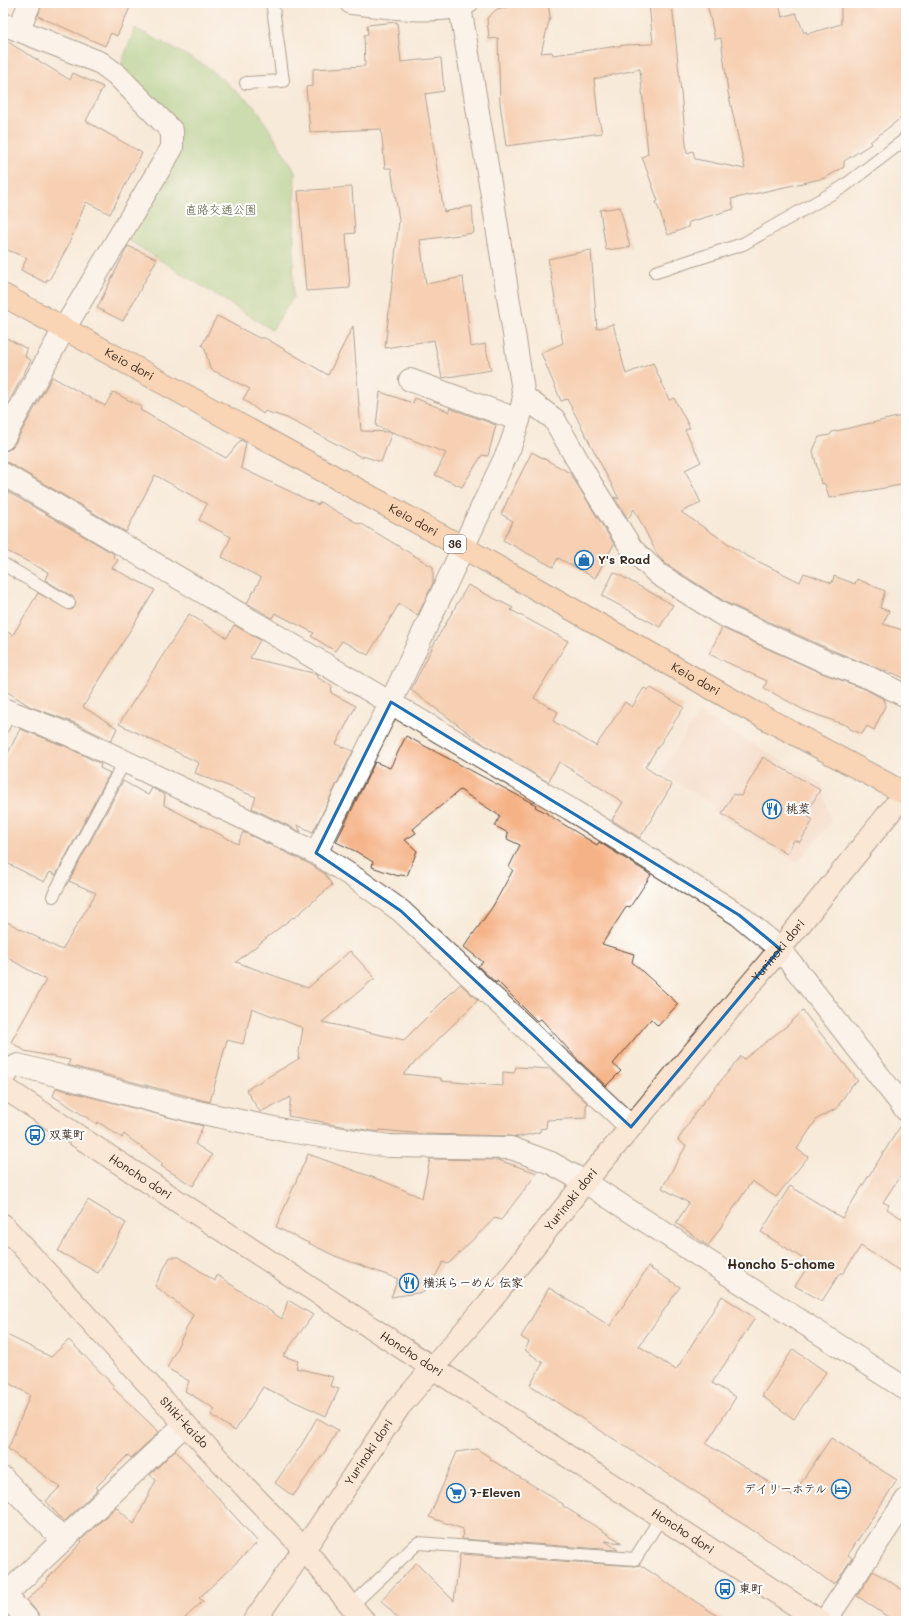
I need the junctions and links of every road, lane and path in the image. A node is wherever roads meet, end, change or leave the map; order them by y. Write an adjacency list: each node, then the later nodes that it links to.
1 (30, 3): 5 (street)
2 (271, 3): 6 (lane)
3 (351, 3): 4 (street)
4 (464, 5): 12 (street)
5 (11, 27): 10 (street)
6 (246, 83)
7 (906, 137): 8 (lane)
8 (656, 272)
9 (3, 295): 10 (main road, Keio dori / 36)
10 (64, 329): 14 (street); 16 (main road, Keio dori / 36)
11 (410, 380): 13 (street)
12 (524, 397): 13 (street); 19 (street)
13 (519, 420): 16 (street)
14 (3, 439)
15 (3, 474): 20 (street)
16 (464, 548): 20 (street); 23 (main road, Keio dori / 36)
17 (3, 564): 18 (lane)
18 (69, 603)
19 (906, 696)
20 (391, 702): 24 (street); 26 (street)
21 (5, 716): 22 (street)
22 (124, 762): 24 (street); 25 (lane)
23 (906, 793): 26 (street, Yurinoki dori)
24 (316, 852): 30 (street)
25 (54, 896)
26 (780, 949): 29 (street); 30 (street, Yurinoki dori)
27 (3, 1079): 31 (street)
28 (3, 1087): 33 (street, Honcho dori)
29 (906, 1110)
30 (632, 1127): 31 (street, Yurinoki dori)
31 (585, 1182): 33 (street, Yurinoki dori); 34 (street)
32 (3, 1225): 35 (street, Shiki-kaido)
33 (433, 1368): 38 (street, Honcho dori); 40 (street, Yurinoki dori)
34 (906, 1389)
35 (185, 1424): 39 (street); 40 (street, Shiki-kaido)
36 (3, 1478): 39 (street)
37 (906, 1500): 46 (street)
38 (661, 1517): 42 (lane); 45 (street, Honcho dori)
39 (62, 1540): 41 (street)
40 (304, 1549): 42 (street, Shiki-kaido); 44 (street, Yurinoki dori)
41 (4, 1596): 43 (street)
42 (358, 1613)
43 (29, 1621)
44 (254, 1621)
45 (820, 1621)
46 (825, 1621)

